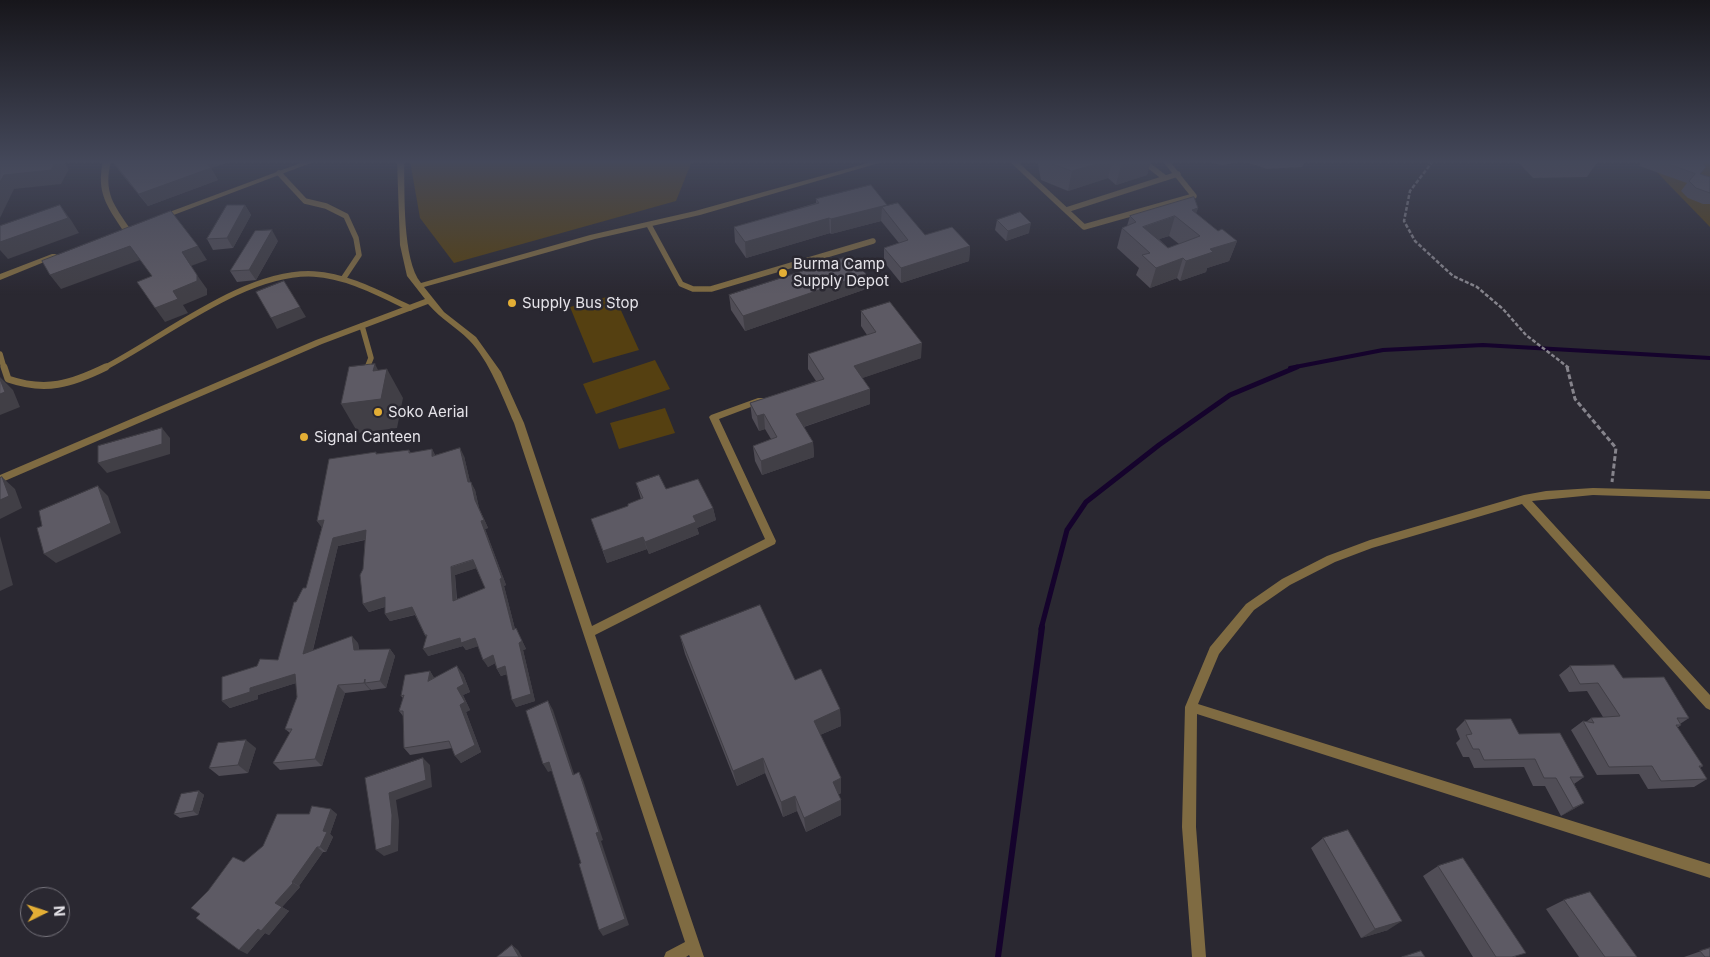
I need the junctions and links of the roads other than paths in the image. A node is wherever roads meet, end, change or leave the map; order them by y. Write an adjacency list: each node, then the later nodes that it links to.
1 (112, 206): 13 (street)
2 (192, 206): 10 (street)
3 (325, 206): 18 (lane)
4 (402, 206): 19 (street)
5 (719, 206): 11 (street)
6 (1061, 206): 9 (lane)
7 (1079, 206): 9 (lane)
8 (1160, 206): 9 (lane)
9 (1066, 210)
10 (154, 220)
11 (649, 225): 15 (lane); 19 (street)
12 (136, 227): 13 (street)
13 (126, 230): 14 (street)
14 (118, 233)
15 (873, 241)
16 (63, 253): 17 (street)
17 (0, 277)
18 (343, 279): 21 (lane); 23 (lane)
19 (419, 286): 20 (street)
20 (430, 300): 21 (street); 29 (street)
21 (410, 308): 22 (street)
22 (362, 326): 24 (lane); 26 (street)
23 (0, 354)
24 (362, 380)
25 (768, 398): 29 (street)
26 (0, 479)
27 (1710, 495): 28 (street)
28 (1524, 499): 30 (street); 31 (street)
29 (589, 633): 33 (street)
30 (1710, 704)
31 (1191, 707): 32 (street); 35 (street)
32 (1710, 871)
33 (696, 951): 34 (street)
34 (671, 957)
35 (1199, 957)

